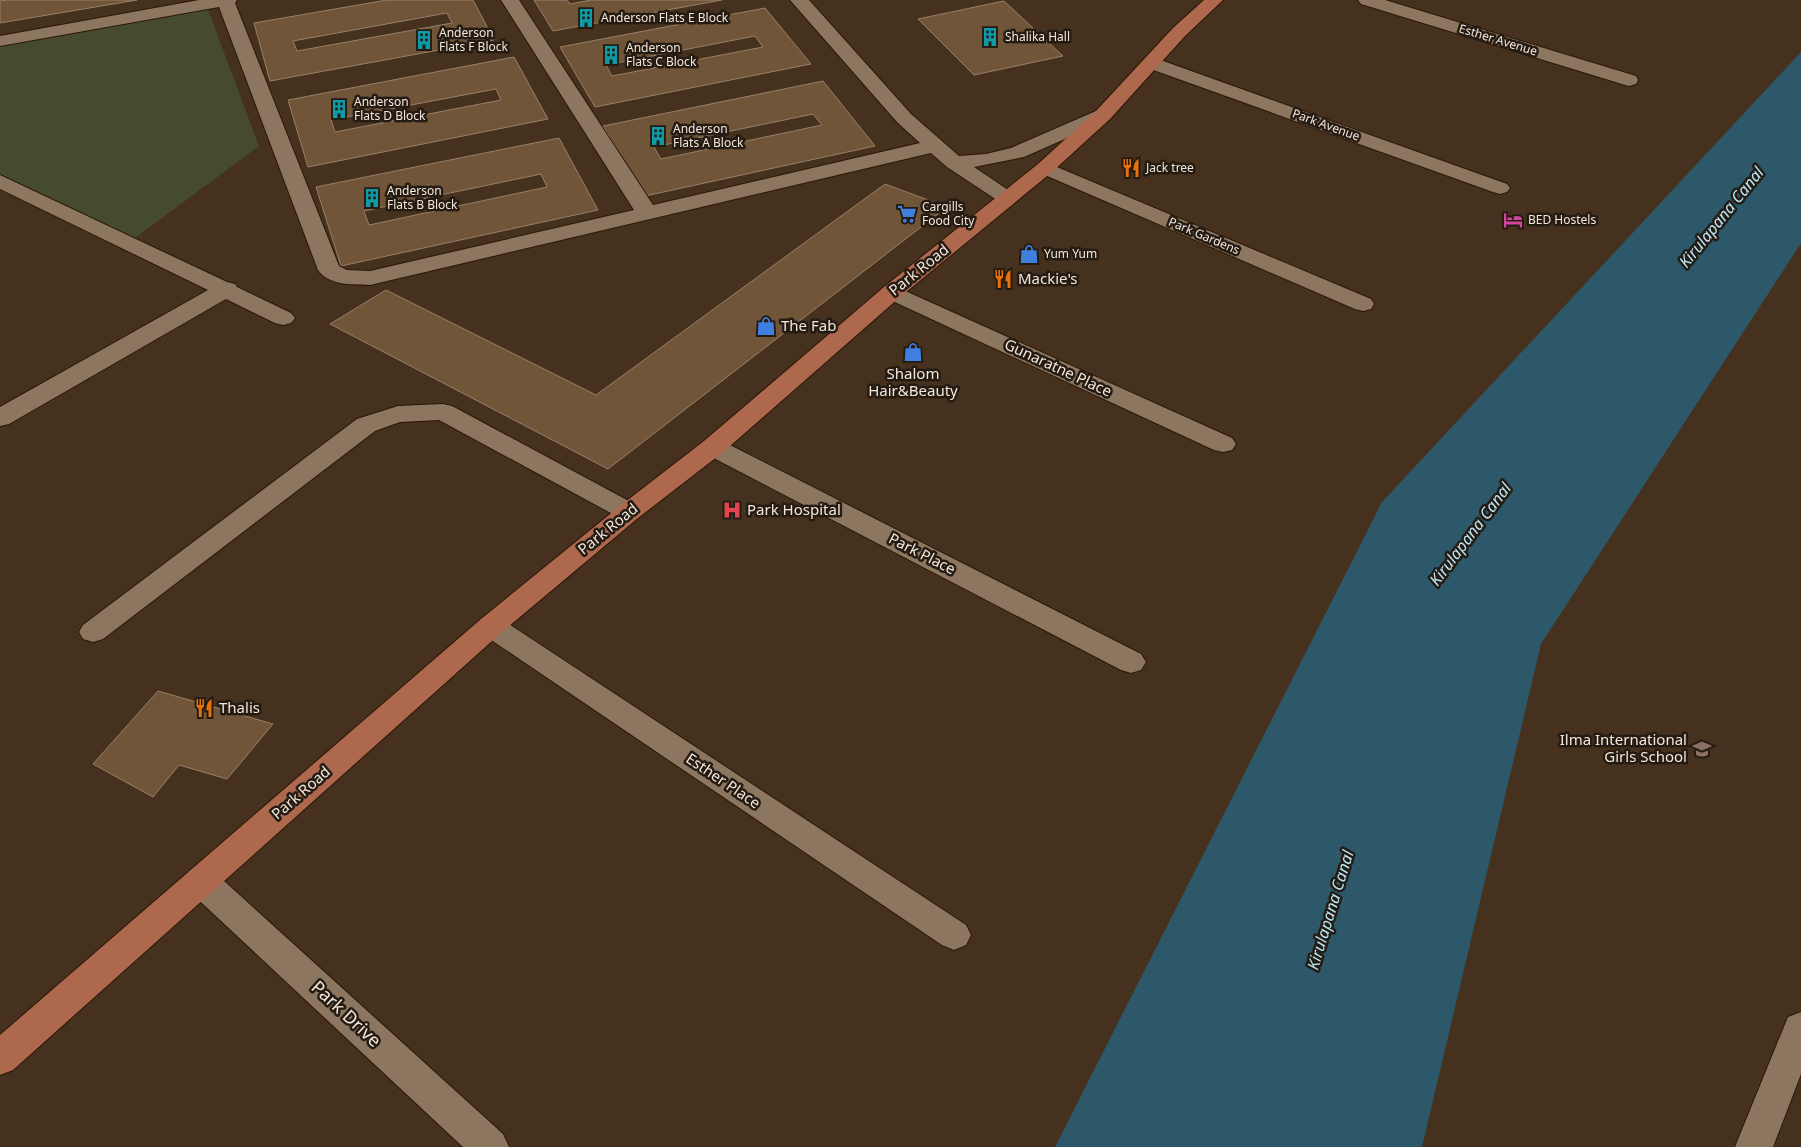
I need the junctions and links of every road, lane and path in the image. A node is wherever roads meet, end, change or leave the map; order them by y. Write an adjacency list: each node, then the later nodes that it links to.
1 (226, 0): 6 (street); 16 (street)
2 (510, 0): 16 (street)
3 (799, 0): 10 (street)
4 (1214, 0): 7 (main road, Park Road)
5 (1367, 0): 8 (street, Esther Avenue)
6 (0, 41)
7 (1152, 63): 9 (main road, Park Road); 14 (street, Park Avenue)
8 (1629, 80)
9 (1103, 115): 11 (street); 12 (main road, Park Road)
10 (933, 146): 11 (street); 16 (street)
11 (954, 163): 15 (street)
12 (1045, 168): 15 (main road, Park Road); 19 (street, Park Gardens)
13 (0, 182): 17 (street)
14 (1500, 188)
15 (1006, 198): 18 (main road, Park Road)
16 (647, 213)
17 (227, 289): 20 (street); 21 (street)
18 (892, 292): 22 (street, Gunaratne Place); 23 (main road, Park Road)
19 (1363, 304)
20 (283, 318)
21 (0, 418)
22 (1223, 444)
23 (713, 446): 24 (main road, Park Road); 27 (street, Park Place)
24 (629, 512): 25 (main road, Park Road); 26 (street)
25 (491, 626): 28 (main road, Park Road); 29 (street, Esther Place)
26 (93, 632)
27 (1131, 662)
28 (201, 881): 31 (main road, Park Road); 32 (street, Park Drive)
29 (954, 935)
30 (1801, 1028): 33 (street)
31 (0, 1058)
32 (490, 1147)
33 (1754, 1147)

